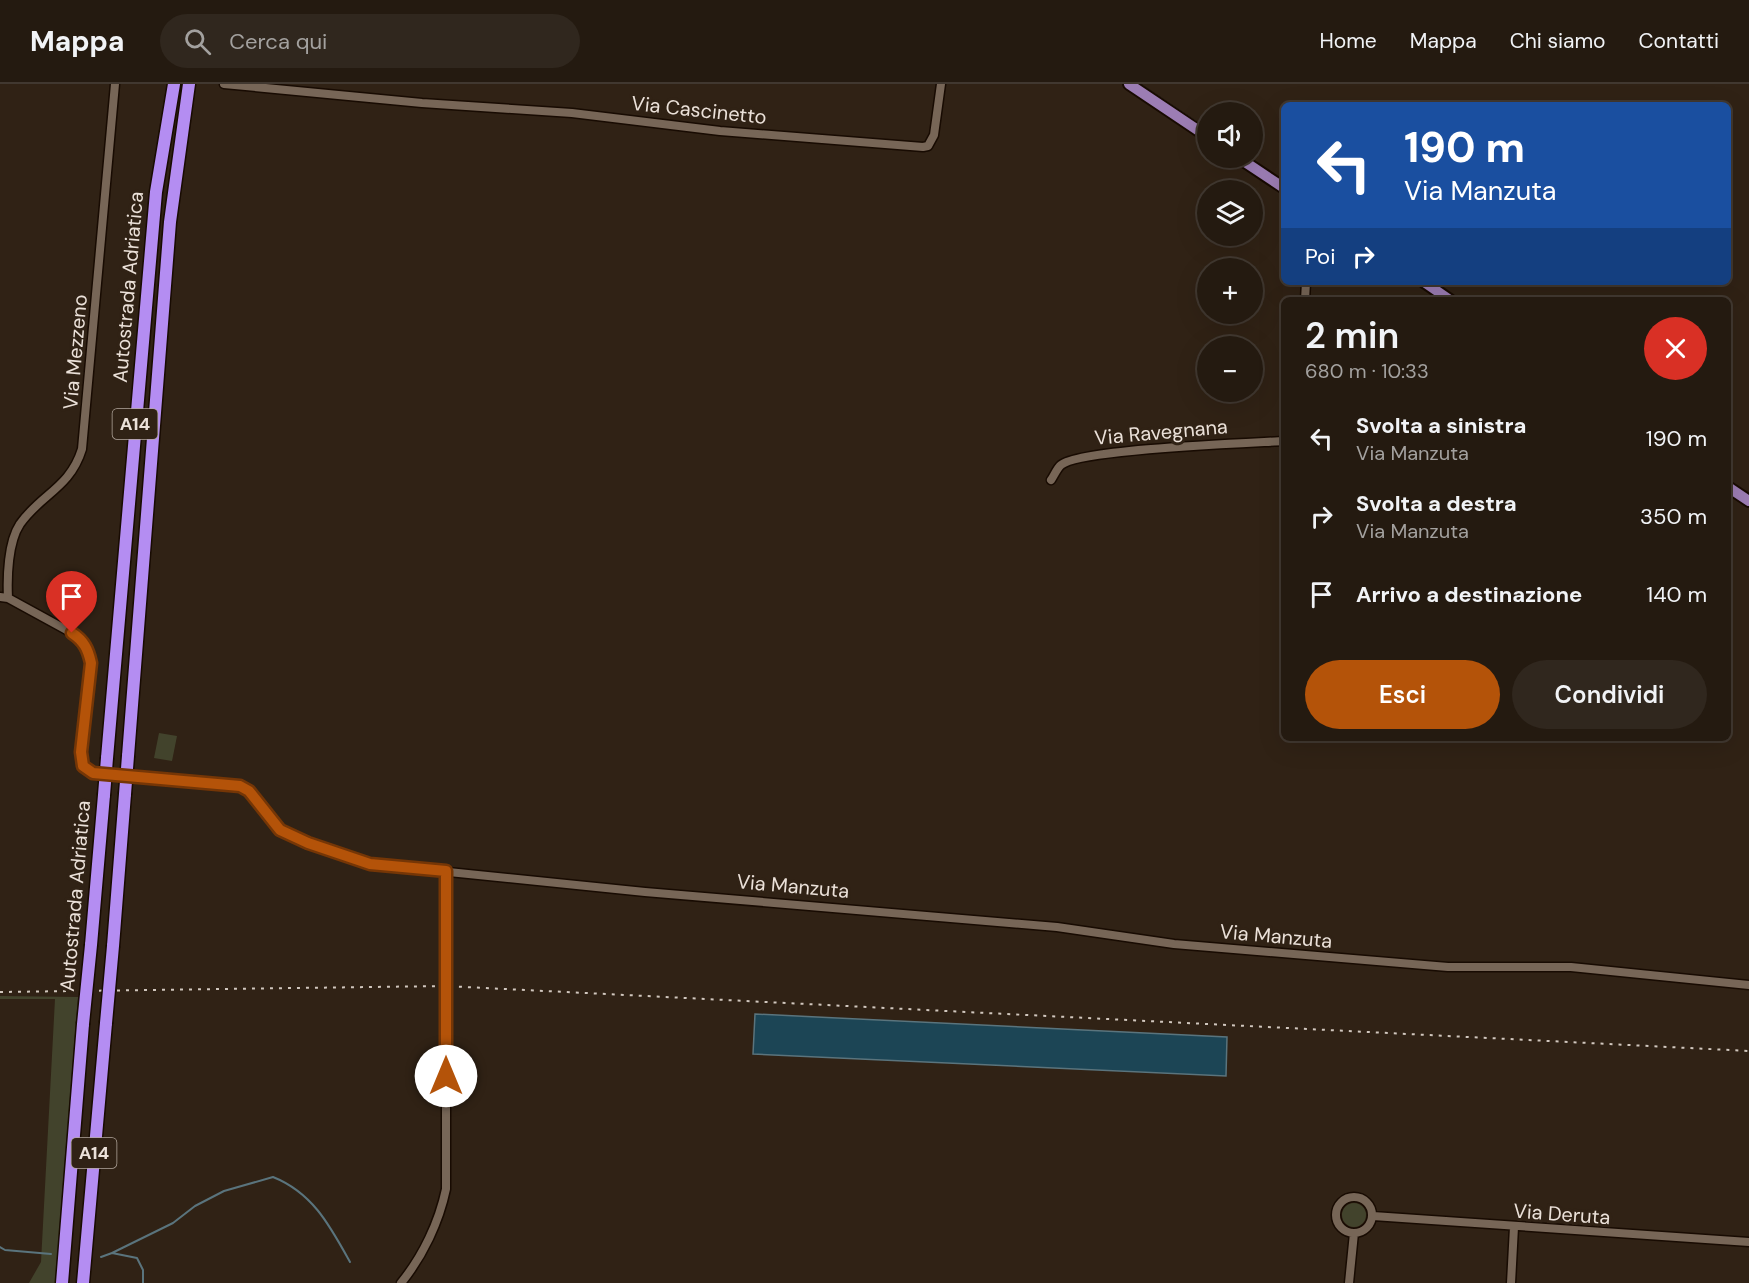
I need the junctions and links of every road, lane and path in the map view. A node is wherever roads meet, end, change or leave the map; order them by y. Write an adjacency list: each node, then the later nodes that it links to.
1 (115, 84): 16 (street, Via Mezzeno)
2 (224, 84): 3 (street, Via Cascinetto)
3 (941, 84)
4 (1129, 84): 7 (main road)
5 (173, 87): 23 (highway, Autostrada Adriatica / A14, bridge)
6 (188, 88): 24 (highway, Autostrada Adriatica / A14, bridge)
7 (1197, 130)
8 (1256, 168): 9 (main road)
9 (1281, 183)
10 (1428, 285): 11 (main road)
11 (1446, 297)
12 (1281, 441): 13 (street, Via Ravegnana)
13 (1052, 480)
14 (1731, 489): 15 (main road)
15 (1749, 501)
16 (4, 598): 17 (street, Via Manzuta)
17 (446, 871): 18 (street, Via Manzuta); 25 (street)
18 (1749, 985)
19 (1372, 1216): 20 (street, Via Deruta); 21 (street); 21 (street)
20 (1514, 1227): 22 (street, Via Deruta); 27 (street)
21 (1354, 1233): 26 (street)
22 (1749, 1242)
23 (63, 1283)
24 (83, 1283)
25 (401, 1283)
26 (1349, 1283)
27 (1511, 1283)

